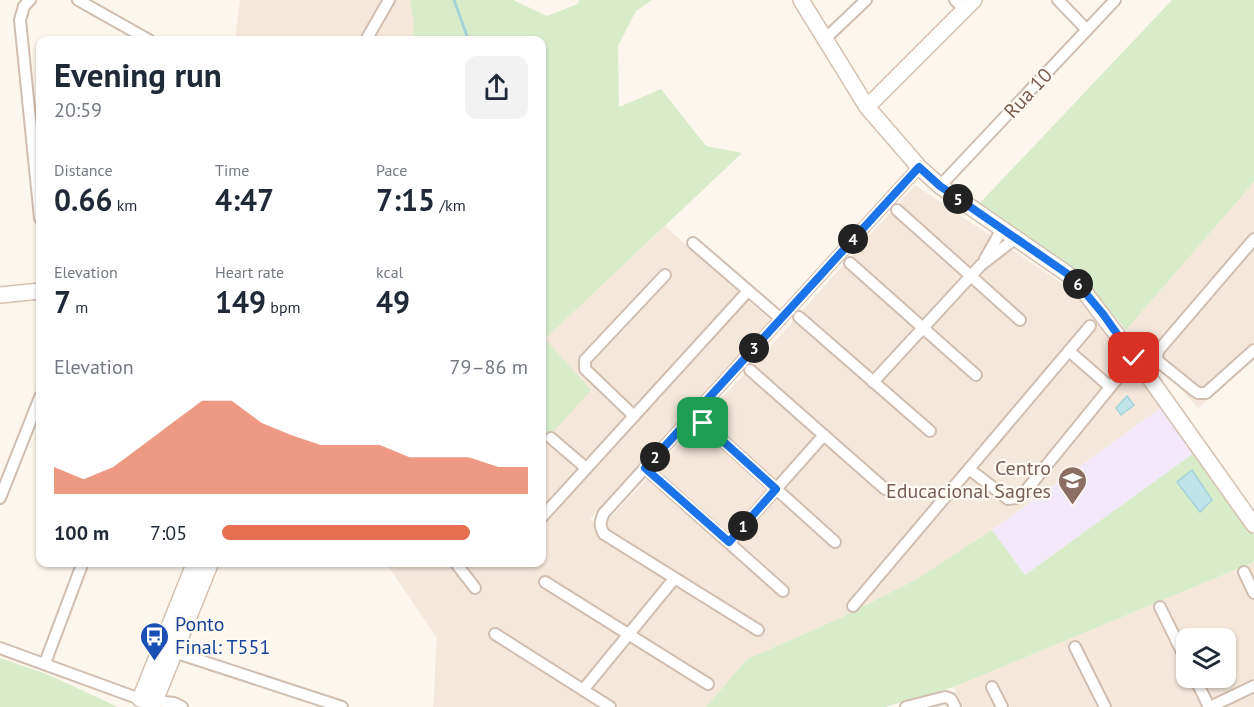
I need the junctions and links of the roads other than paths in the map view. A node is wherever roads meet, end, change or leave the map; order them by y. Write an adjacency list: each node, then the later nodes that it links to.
1 (30, 0): 14 (street)
2 (78, 0): 10 (street)
3 (389, 0): 11 (street)
4 (801, 0): 12 (main road)
5 (866, 0): 12 (street)
6 (1058, 0): 9 (street)
7 (1115, 0): 9 (street, Rua 10)
8 (965, 3): 13 (main road)
9 (1087, 30): 16 (street, Rua 10)
10 (139, 36)
11 (368, 36)
12 (826, 38): 13 (main road)
13 (867, 106): 15 (main road)
14 (36, 142)
15 (919, 167): 16 (main road); 30 (street)
16 (940, 186): 18 (main road)
17 (897, 210): 25 (street)
18 (1002, 229): 19 (main road); 23 (street)
19 (1016, 238): 23 (street); 36 (main road)
20 (1254, 239): 37 (street)
21 (693, 243): 26 (street)
22 (850, 263): 33 (street)
23 (981, 265): 25 (street)
24 (665, 276): 44 (street)
25 (971, 276): 31 (street); 33 (street)
26 (748, 291): 30 (street); 44 (street)
27 (36, 294): 28 (main road)
28 (0, 295)
29 (799, 317): 41 (street)
30 (781, 319): 50 (street)
31 (1020, 320)
32 (1090, 326): 35 (street)
33 (923, 328): 40 (street); 41 (street)
34 (1254, 350): 37 (street)
35 (1069, 351): 42 (street); 51 (street)
36 (1134, 358): 39 (main road); 42 (street)
37 (1159, 362): 39 (street)
38 (750, 370): 47 (street)
39 (1146, 373): 56 (main road)
40 (976, 375)
41 (873, 382): 46 (street)
42 (1109, 386): 51 (street)
43 (36, 407): 54 (street)
44 (634, 416): 49 (street)
45 (703, 423): 52 (street)
46 (930, 431)
47 (824, 435): 52 (street); 53 (street)
48 (551, 438): 49 (street)
49 (586, 468): 55 (street)
50 (645, 468): 57 (street); 64 (street)
51 (969, 469): 69 (street)
52 (776, 489): 57 (street); 58 (street)
53 (885, 489)
54 (0, 498)
55 (546, 513)
56 (1254, 525)
57 (729, 542): 67 (street)
58 (835, 542)
59 (81, 567): 78 (street)
60 (193, 567): 84 (main road)
61 (210, 567): 77 (main road)
62 (459, 567): 66 (street)
63 (1244, 572): 68 (street)
64 (674, 579): 71 (street); 73 (street)
65 (545, 582): 73 (street)
66 (475, 588)
67 (783, 591)
68 (1254, 593)
69 (853, 606)
70 (1160, 607): 74 (street)
71 (758, 630)
72 (495, 634): 83 (street)
73 (629, 634): 79 (street); 83 (street)
74 (1176, 640)
75 (1075, 646): 91 (street)
76 (0, 648): 78 (street)
77 (174, 651): 84 (main road); 86 (street)
78 (45, 663): 84 (street)
79 (708, 684)
80 (1254, 686): 92 (street)
81 (992, 687): 90 (street)
82 (1200, 688): 92 (street)
83 (583, 690): 87 (street)
84 (148, 700): 85 (street)
85 (182, 707)
86 (342, 707)
87 (610, 707)
88 (906, 707): 89 (street)
89 (955, 707)
90 (1002, 707)
91 (1105, 707)
92 (1210, 707)

